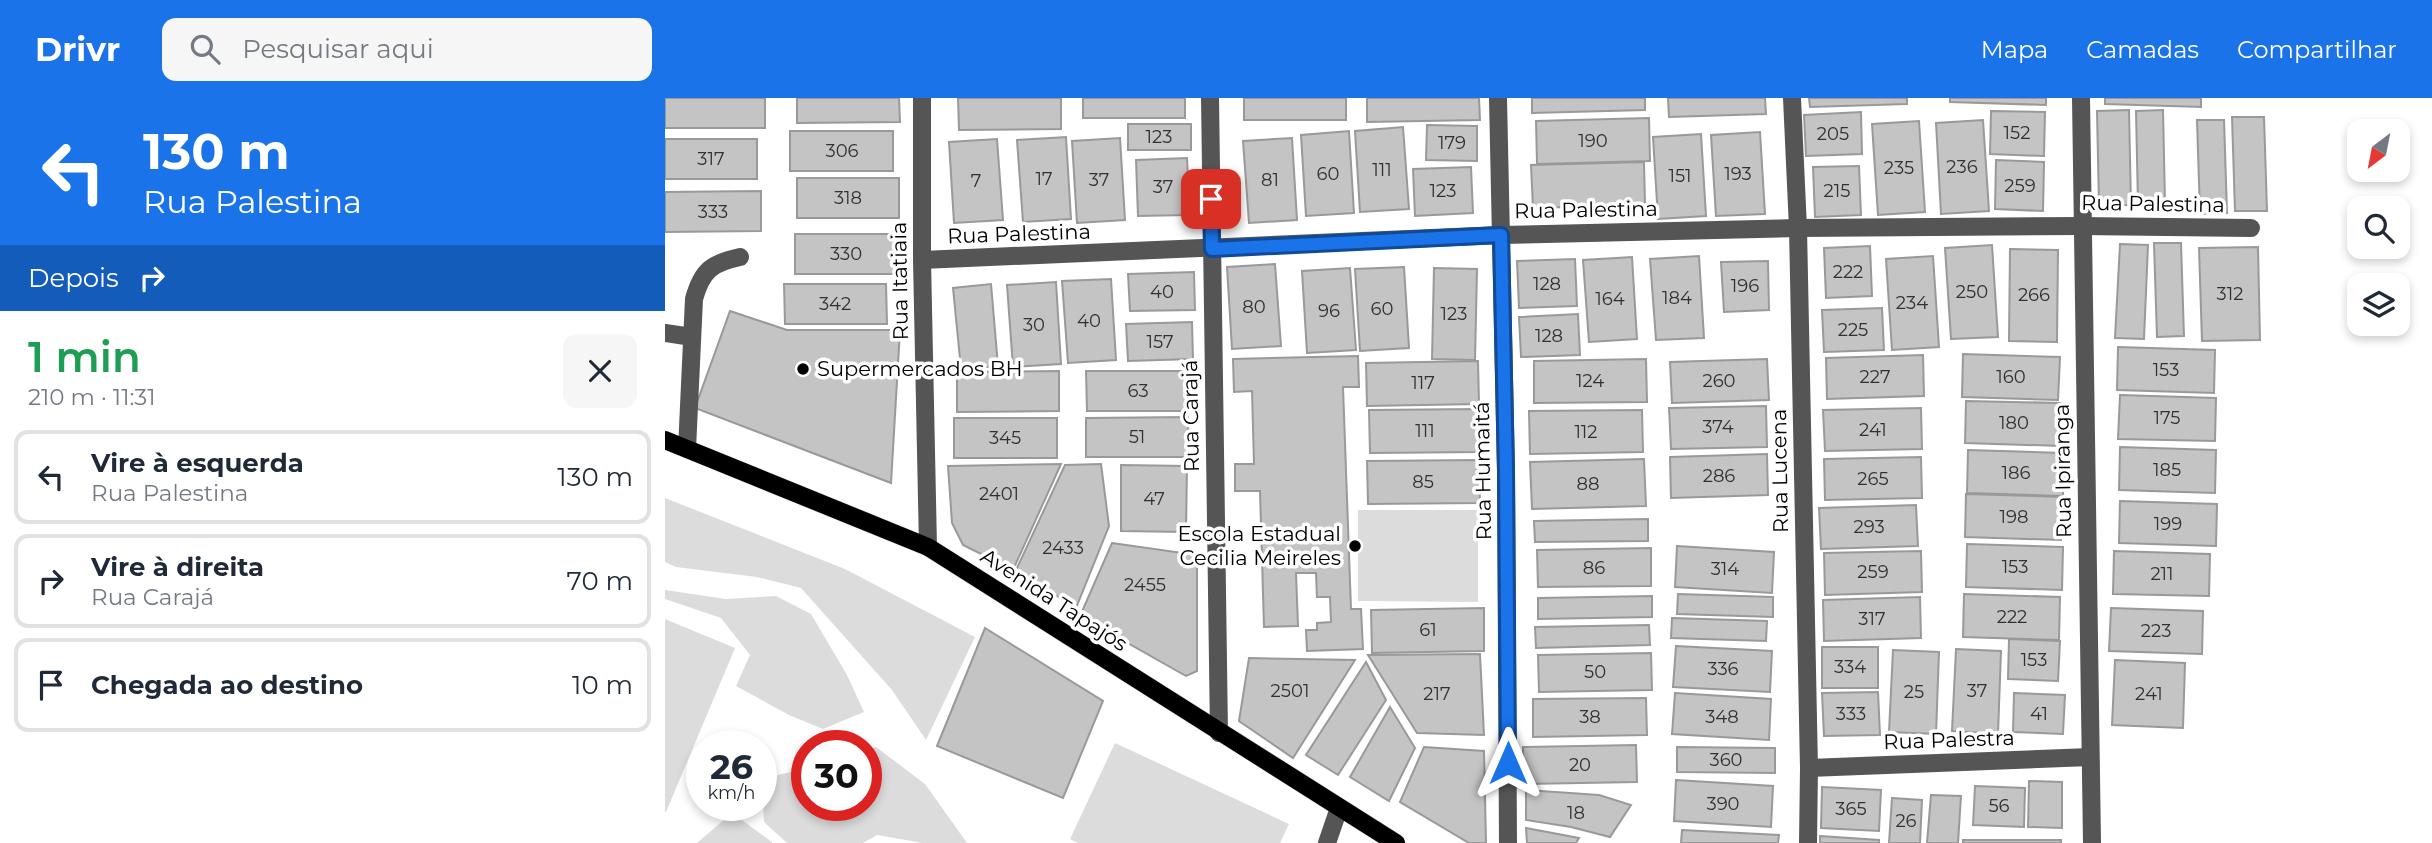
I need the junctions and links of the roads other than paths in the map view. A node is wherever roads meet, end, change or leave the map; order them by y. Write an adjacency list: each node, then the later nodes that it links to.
1 (922, 98): 12 (street, Rua Itatiaia)
2 (1210, 98): 10 (street, Rua Carajá)
3 (1498, 98): 9 (street, Rua Humaitá)
4 (1792, 98): 7 (street, Rua Lucena)
5 (2081, 98): 6 (street, Rua Ipiranga)
6 (2081, 226): 7 (street, Rua Palestina); 8 (street, Rua Palestina); 19 (street, Rua Ipiranga)
7 (1798, 228): 9 (street, Rua Palestina); 20 (street, Rua Lucena)
8 (2251, 228)
9 (1501, 235): 10 (street, Rua Palestina); 24 (street, Rua Humaitá)
10 (1212, 249): 12 (street, Rua Palestina); 18 (street, Rua Carajá)
11 (740, 257): 14 (street)
12 (922, 260): 17 (street, Rua Itatiaia)
13 (665, 333): 14 (street)
14 (692, 337): 16 (street)
15 (665, 440): 16 (main road, Avenida Tapajós)
16 (687, 449): 17 (main road, Avenida Tapajós)
17 (929, 547): 18 (main road, Avenida Tapajós)
18 (1219, 733): 21 (main road, Avenida Tapajós)
19 (2090, 757): 20 (street, Rua Palestra); 26 (street, Rua Ipiranga)
20 (1809, 768): 25 (street, Rua Lucena)
21 (1339, 808): 22 (street); 23 (main road, Avenida Tapajós)
22 (1327, 843)
23 (1396, 843)
24 (1508, 843)
25 (1808, 843)
26 (2092, 843)

